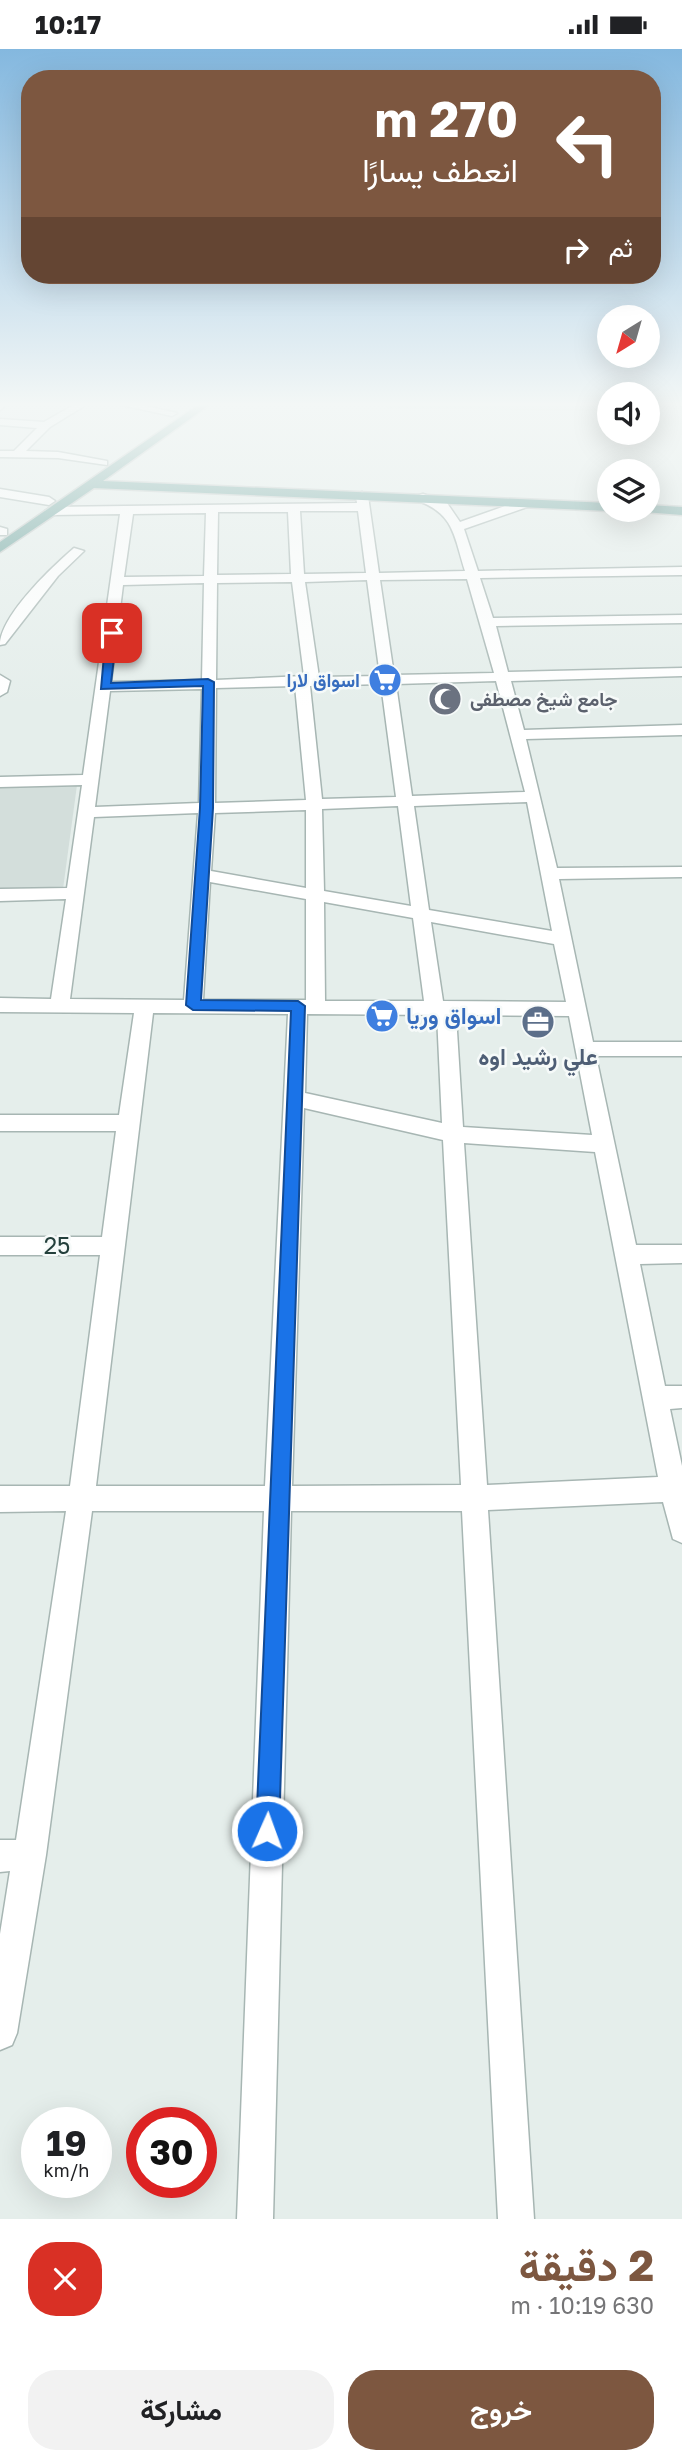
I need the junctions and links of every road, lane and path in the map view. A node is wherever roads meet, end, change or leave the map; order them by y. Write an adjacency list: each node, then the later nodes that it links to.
1 (43, 504): 9 (street)
2 (53, 504): 9 (main road)
3 (53, 504): 9 (main road)
4 (337, 504): 11 (street)
5 (363, 504): 22 (street)
6 (439, 504): 16 (street)
7 (522, 504): 16 (street)
8 (552, 504): 10 (main road)
9 (50, 506): 13 (street); 17 (main road); 18 (main road)
10 (597, 506)
11 (294, 508): 12 (street); 23 (street)
12 (212, 509): 13 (street); 24 (street)
13 (127, 510): 25 (street)
14 (660, 510): 15 (main road)
15 (682, 511)
16 (457, 527): 21 (street)
17 (1, 532)
18 (0, 548)
19 (78, 551): 28 (street)
20 (682, 571): 21 (street)
21 (472, 574): 22 (street); 27 (street)
22 (374, 576): 23 (street); 31 (street)
23 (298, 577): 24 (street); 32 (street)
24 (209, 579): 25 (street); 33 (street)
25 (120, 581): 34 (street)
26 (682, 619): 27 (street)
27 (488, 622): 30 (street)
28 (0, 641)
29 (682, 671): 30 (street)
30 (502, 676): 31 (street); 36 (street)
31 (387, 679): 32 (street); 40 (street)
32 (307, 680): 33 (street); 41 (street)
33 (208, 682): 34 (street); 42 (street)
34 (105, 687): 37 (street)
35 (682, 730): 36 (street)
36 (519, 735): 39 (street)
37 (91, 780): 38 (street); 43 (street)
38 (0, 782)
39 (534, 797): 40 (street); 45 (street)
40 (407, 801): 41 (street); 50 (street)
41 (314, 804): 42 (street); 49 (street)
42 (206, 808): 43 (street); 46 (street)
43 (88, 812): 47 (street)
44 (682, 872): 45 (street)
45 (550, 874): 51 (street)
46 (202, 875): 49 (street); 55 (street)
47 (75, 893): 48 (street); 53 (street)
48 (0, 895)
49 (313, 895): 50 (street); 56 (street)
50 (421, 914): 51 (street); 57 (street)
51 (562, 939): 58 (street)
52 (0, 1005): 53 (street)
53 (60, 1005): 54 (street)
54 (145, 1005): 55 (street); 63 (street)
55 (193, 1005): 56 (street)
56 (307, 1006): 57 (street); 61 (street)
57 (440, 1008): 58 (street); 64 (street)
58 (576, 1009): 59 (street)
59 (584, 1049): 60 (street); 65 (street)
60 (682, 1049)
61 (295, 1098): 64 (street); 73 (street)
62 (0, 1123): 63 (street)
63 (126, 1123): 67 (street)
64 (454, 1134): 65 (street); 74 (street)
65 (602, 1144): 69 (street)
66 (0, 1246): 67 (street, 25)
67 (113, 1246): 76 (street)
68 (682, 1254): 69 (street)
69 (626, 1255): 71 (street)
70 (682, 1397): 71 (street)
71 (654, 1398): 72 (street)
72 (673, 1489): 74 (street); 77 (street)
73 (278, 1498): 74 (street); 76 (street); 80 (street)
74 (472, 1498): 81 (street)
75 (0, 1499): 76 (street)
76 (81, 1499): 78 (street)
77 (682, 1530)
78 (15, 1856): 79 (street)
79 (0, 2033)
80 (255, 2219)
81 (516, 2219)

